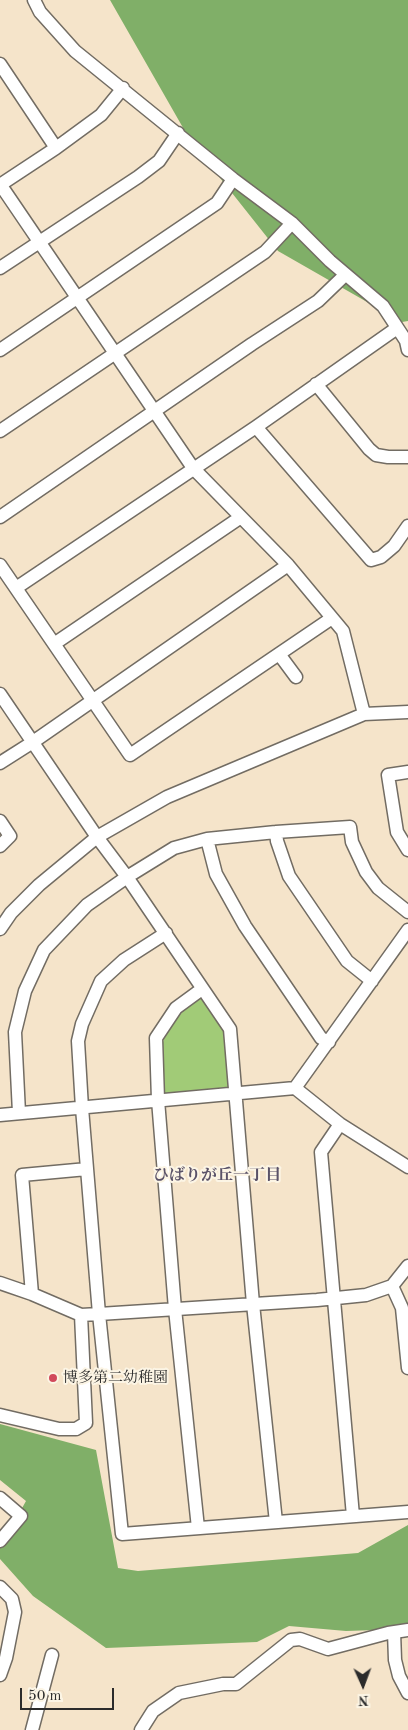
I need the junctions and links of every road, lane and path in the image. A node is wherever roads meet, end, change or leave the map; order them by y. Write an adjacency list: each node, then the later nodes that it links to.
1 (34, 0): 3 (street)
2 (0, 64): 5 (street)
3 (123, 88): 4 (street); 5 (street)
4 (178, 133): 6 (street); 9 (street)
5 (56, 148): 7 (street)
6 (233, 179): 8 (street); 12 (street)
7 (0, 185): 9 (street)
8 (292, 223): 11 (street); 16 (street)
9 (39, 243): 10 (street); 12 (street)
10 (0, 268)
11 (345, 275): 13 (street); 18 (street)
12 (77, 298): 14 (street); 16 (street)
13 (397, 328): 15 (street); 17 (street)
14 (0, 350)
15 (408, 350)
16 (114, 354): 18 (street); 20 (street)
17 (316, 384): 19 (street); 21 (street)
18 (155, 411): 22 (street); 23 (street)
19 (256, 427): 22 (street); 25 (street)
20 (0, 431)
21 (408, 457)
22 (193, 468): 24 (street); 28 (street)
23 (0, 517)
24 (241, 517): 27 (street); 30 (street)
25 (408, 526)
26 (0, 565): 28 (street)
27 (288, 565): 29 (street); 34 (street)
28 (16, 588): 30 (street)
29 (332, 618): 31 (street); 36 (street)
30 (54, 644): 34 (street)
31 (279, 654): 32 (street); 34 (street)
32 (296, 678)
33 (0, 694): 37 (street)
34 (92, 701): 37 (street)
35 (408, 712): 36 (street)
36 (364, 714): 42 (street)
37 (33, 742): 38 (street); 42 (street)
38 (0, 763)
39 (408, 772): 45 (street)
40 (0, 821): 44 (street)
41 (276, 832): 43 (street); 47 (street); 51 (street)
42 (97, 836): 46 (street); 48 (street)
43 (207, 839): 46 (street); 53 (street)
44 (0, 846)
45 (408, 850)
46 (127, 877): 50 (street); 58 (street)
47 (408, 912)
48 (0, 929)
49 (408, 930): 51 (street)
50 (166, 933): 52 (street); 57 (street)
51 (372, 981): 53 (street)
52 (202, 989): 55 (street); 56 (street)
53 (328, 1042): 54 (street)
54 (296, 1088): 55 (street); 60 (street)
55 (235, 1093): 56 (street); 68 (street)
56 (158, 1100): 57 (street); 69 (street)
57 (82, 1108): 58 (street); 62 (street)
58 (19, 1113): 59 (street)
59 (0, 1115)
60 (340, 1124): 61 (street); 67 (street)
61 (408, 1167)
62 (87, 1169): 66 (street); 70 (street)
63 (408, 1266): 65 (street)
64 (0, 1283): 66 (street)
65 (392, 1286): 67 (street); 72 (street)
66 (32, 1294): 71 (street)
67 (333, 1298): 68 (street); 76 (street)
68 (253, 1304): 69 (street); 77 (street)
69 (175, 1309): 70 (street); 78 (street)
70 (99, 1314): 71 (street); 78 (street)
71 (82, 1315): 73 (street)
72 (408, 1368)
73 (0, 1415)
74 (0, 1498): 79 (street)
75 (408, 1512): 76 (street)
76 (353, 1516): 77 (street)
77 (276, 1522): 78 (street)
78 (198, 1528)
79 (0, 1541)
80 (0, 1586): 84 (street)
81 (408, 1630): 82 (street)
82 (394, 1632): 85 (street); 87 (street)
83 (52, 1655): 86 (street)
84 (0, 1675)
85 (408, 1693)
86 (32, 1730)
87 (141, 1730)

